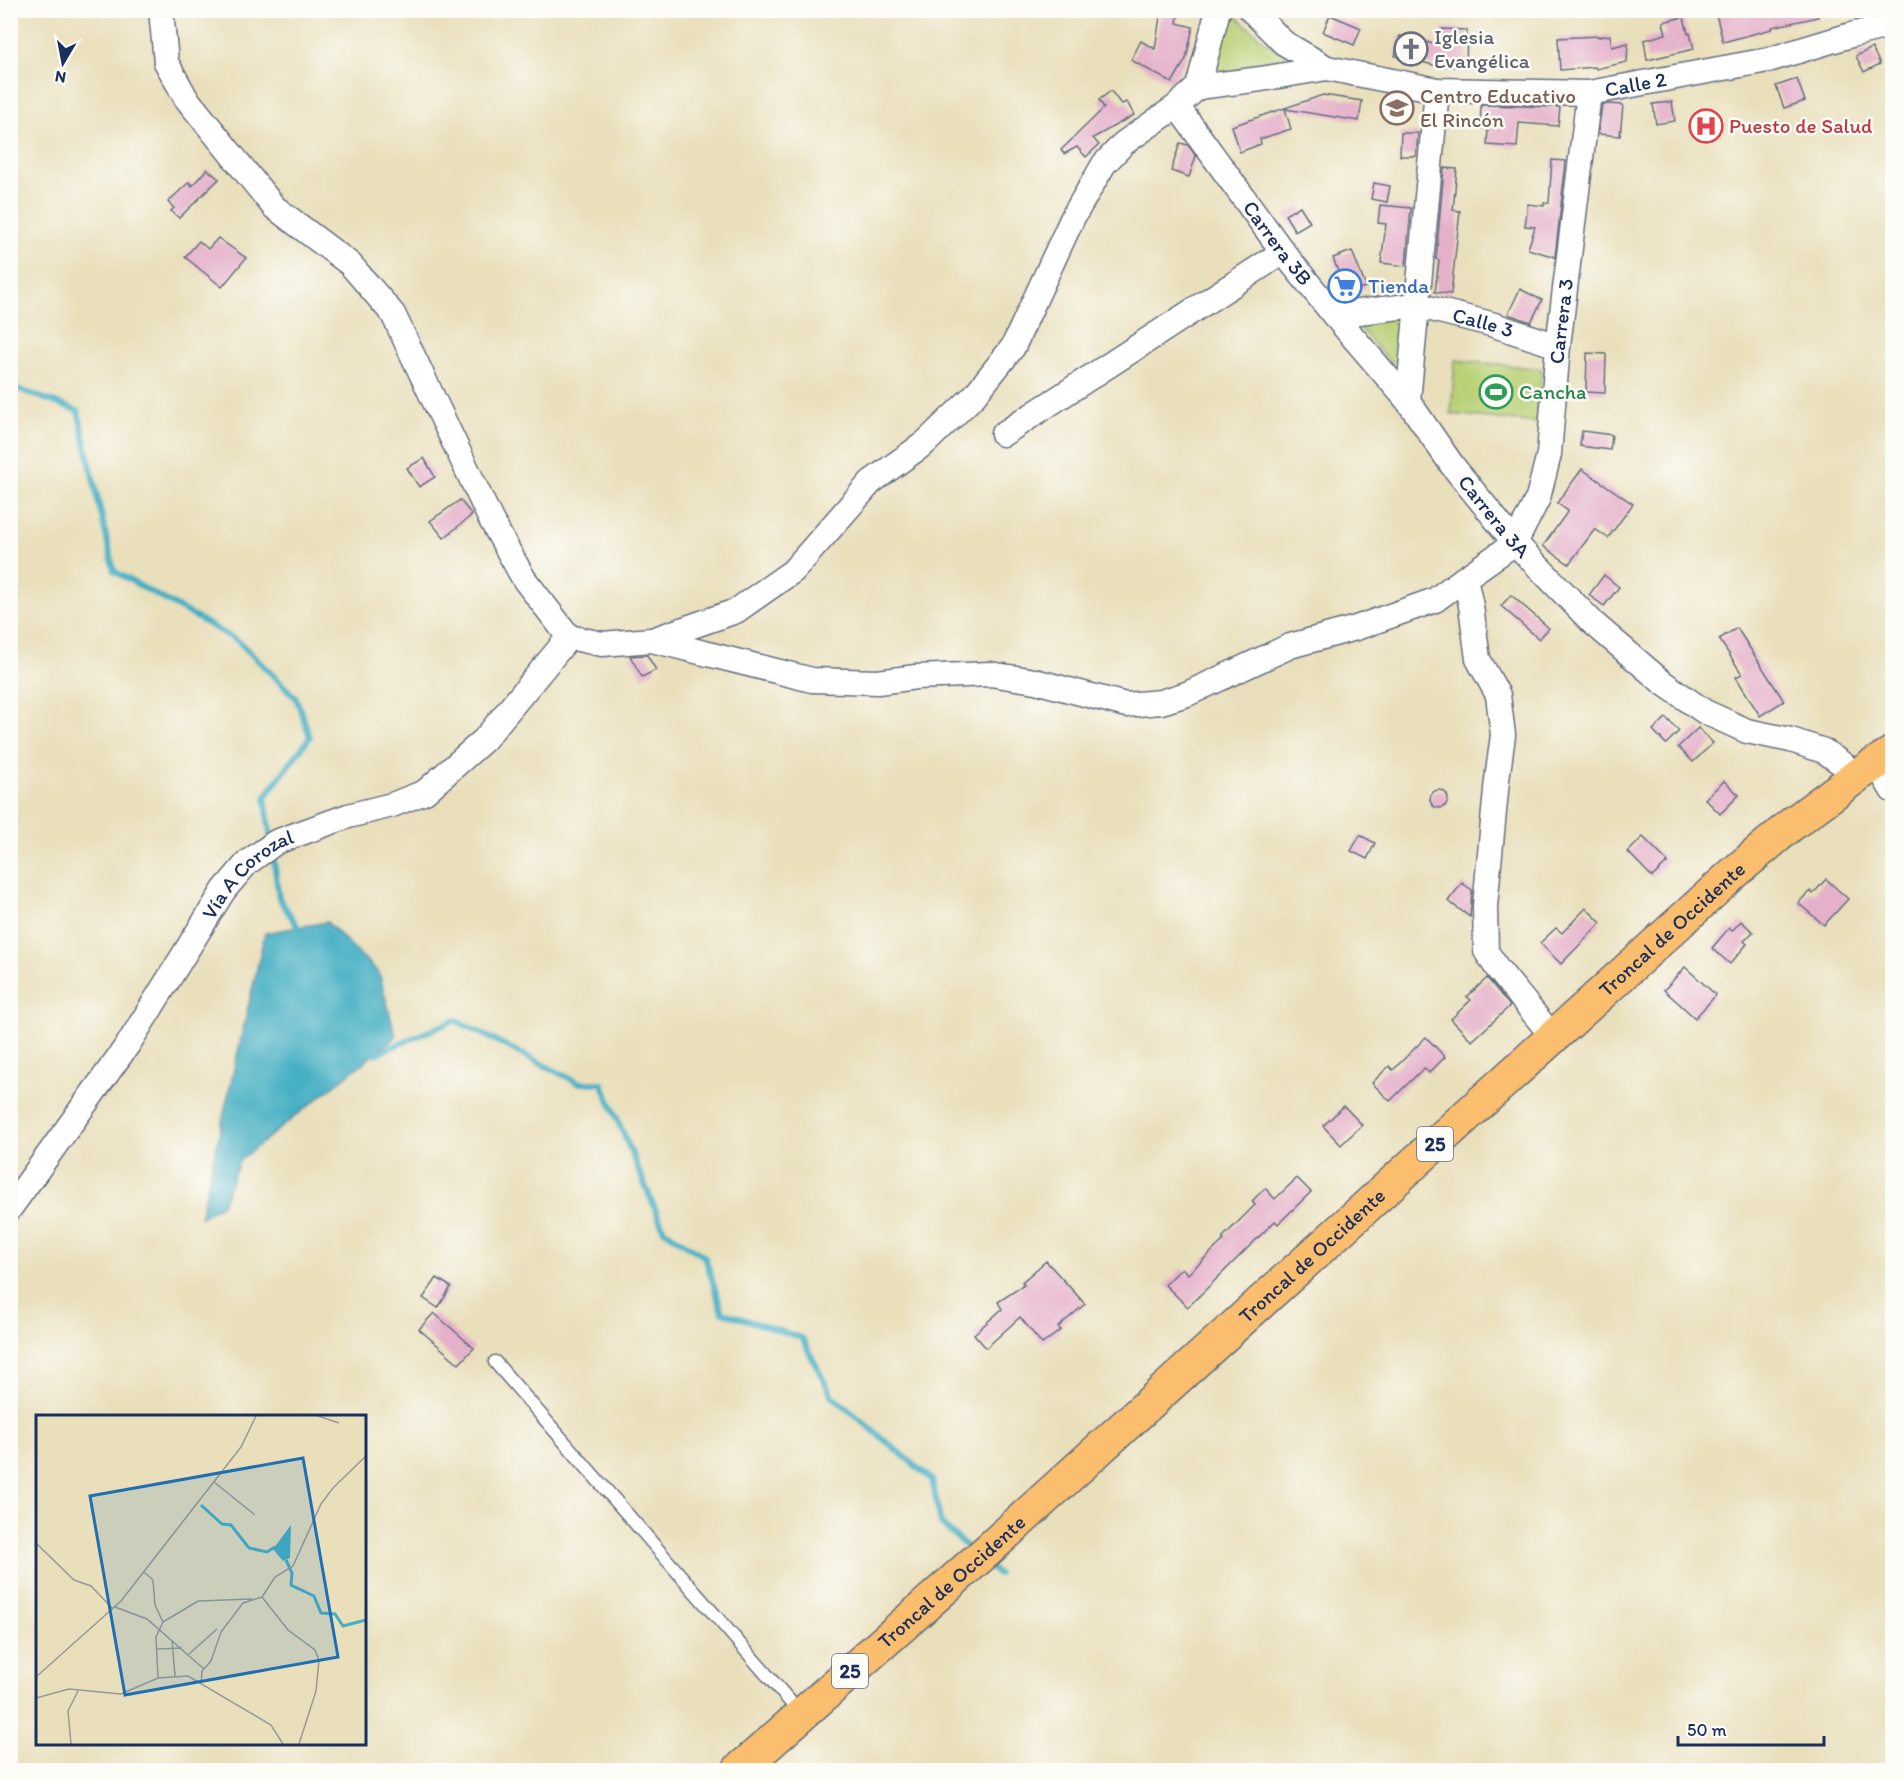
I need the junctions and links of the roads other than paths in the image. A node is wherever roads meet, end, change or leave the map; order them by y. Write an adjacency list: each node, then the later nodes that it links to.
1 (161, 10): 18 (street)
2 (1218, 10): 6 (street)
3 (1251, 10): 5 (street, Calle 2)
4 (1893, 25): 8 (street, Calle 2)
5 (1327, 68): 6 (street); 7 (street, Calle 2)
6 (1198, 87): 9 (street)
7 (1437, 90): 8 (street, Calle 2); 11 (street)
8 (1589, 93): 13 (street, Carrera 3)
9 (1177, 106): 10 (street, Carrera 3B); 19 (street)
10 (1283, 252): 12 (street, Carrera 3B); 15 (street)
11 (1416, 305): 12 (street, Calle 3); 13 (street, Calle 3); 14 (street)
12 (1334, 315): 14 (street, Carrera 3B)
13 (1558, 346): 16 (street, Carrera 3)
14 (1408, 401): 16 (street, Carrera 3A)
15 (1003, 434)
16 (1515, 543): 17 (street); 20 (street, Carrera 3A)
17 (1465, 578): 19 (street); 21 (street)
18 (569, 637): 19 (street); 22 (street, Vía A Corozal)
19 (652, 639)
20 (1880, 771): 21 (highway, Troncal de Occidente / 25)
21 (1553, 1036): 24 (highway, Troncal de Occidente / 25)
22 (10, 1208)
23 (495, 1362): 24 (lane)
24 (801, 1714): 25 (highway, Troncal de Occidente / 25)
25 (739, 1770)

